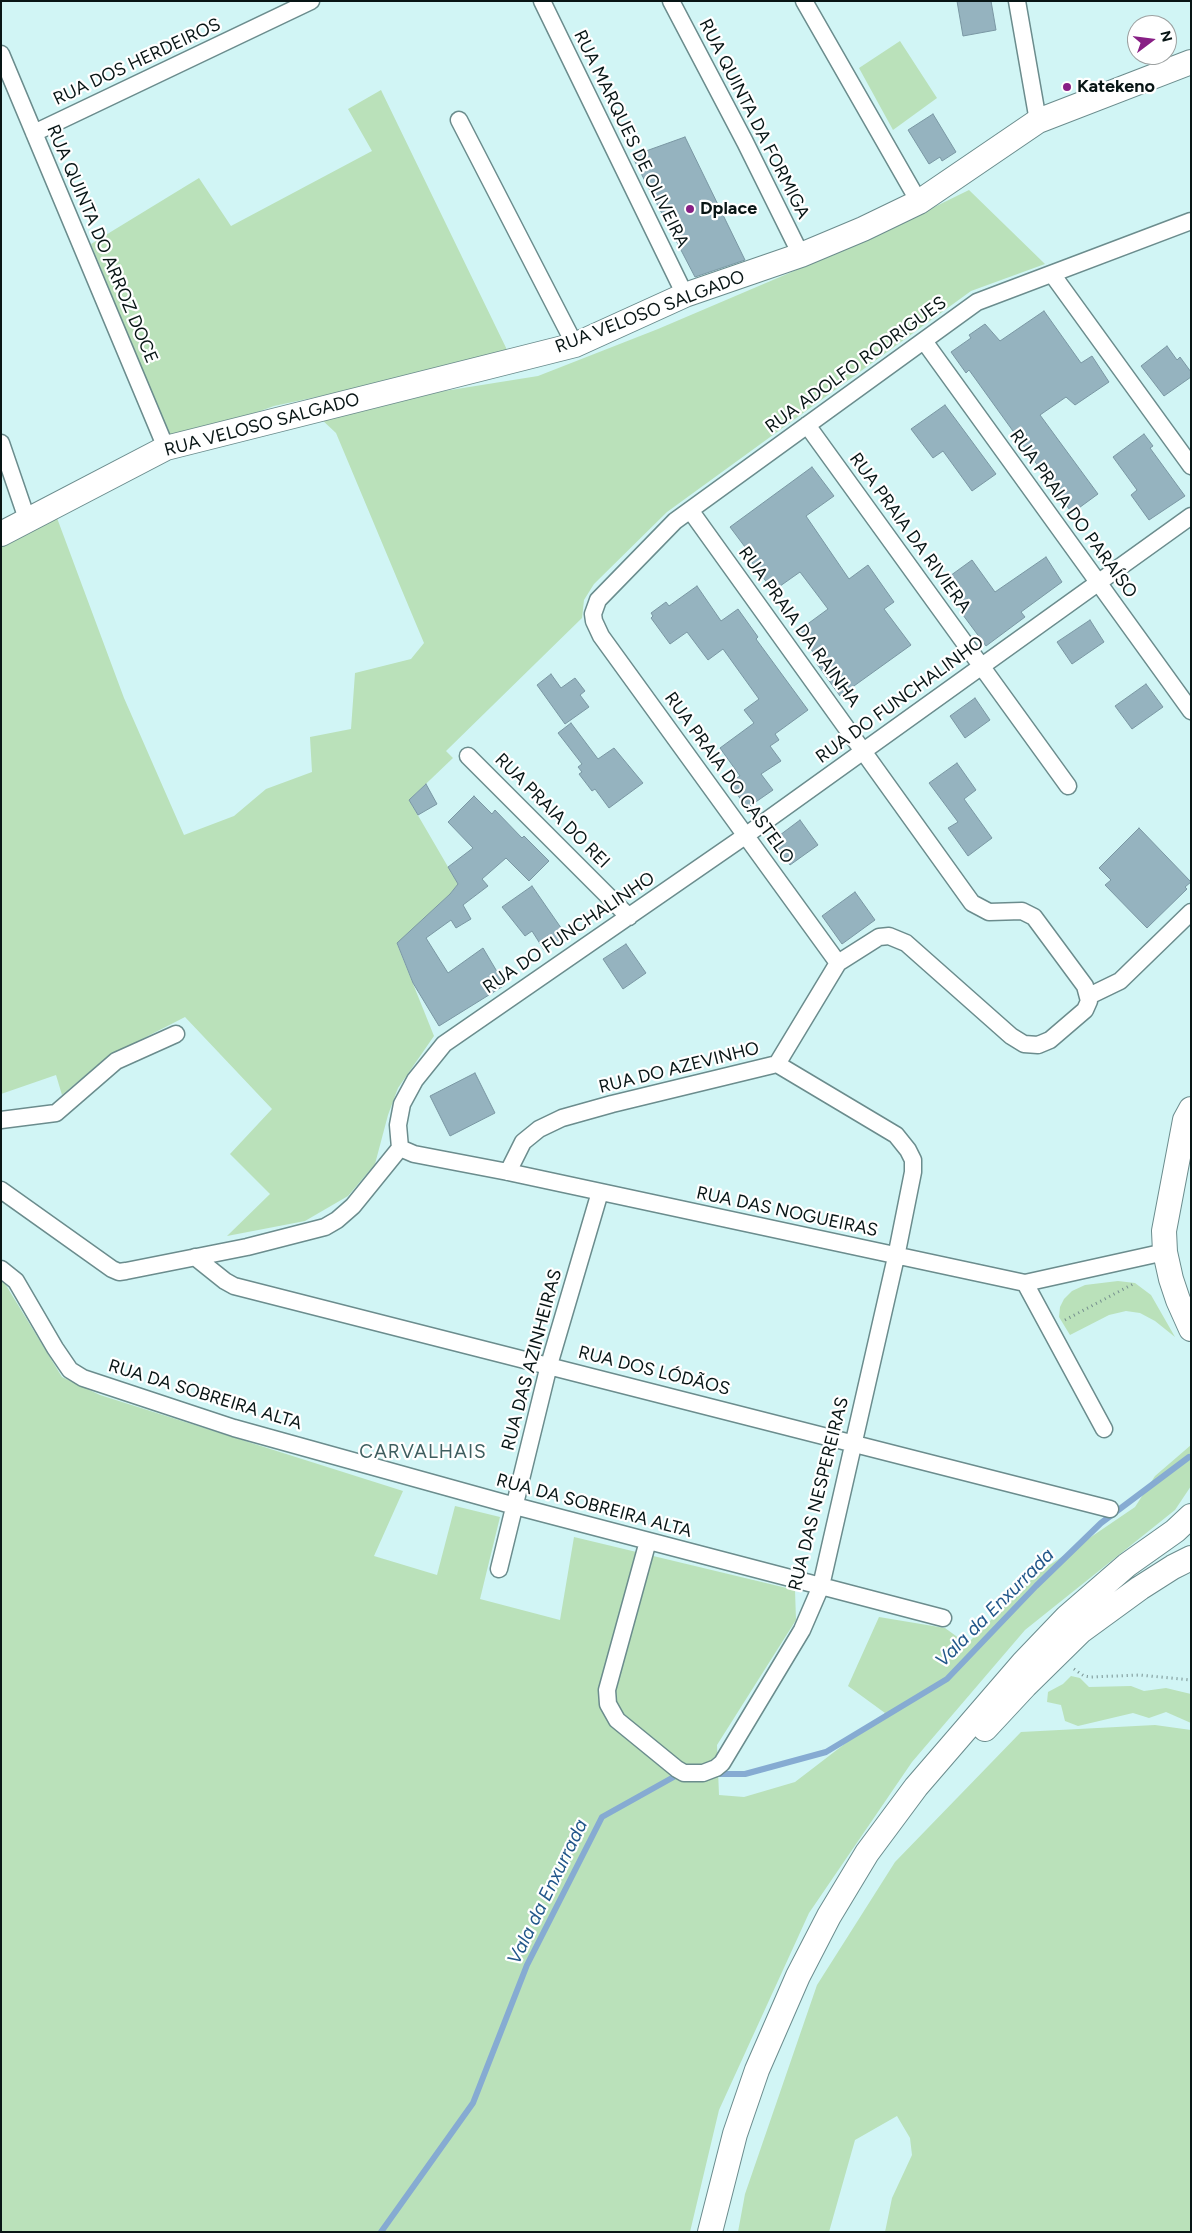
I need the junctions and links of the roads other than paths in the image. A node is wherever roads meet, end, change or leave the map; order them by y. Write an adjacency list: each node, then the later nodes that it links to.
1 (311, 1): 10 (street, RUA DOS HERDEIROS)
2 (542, 1): 15 (street, RUA MARQUES DE OLIVEIRA)
3 (671, 1): 13 (street, RUA QUINTA DA FORMIGA)
4 (804, 1): 11 (street)
5 (1017, 1): 9 (street)
6 (1, 54): 10 (street, RUA QUINTA DO ARROZ DOCE)
7 (1191, 62): 9 (main road, RUA VELOSO SALGADO)
8 (460, 120): 17 (street)
9 (1038, 121): 11 (main road, RUA VELOSO SALGADO)
10 (34, 133): 20 (street, RUA QUINTA DO ARROZ DOCE)
11 (919, 202): 13 (main road, RUA VELOSO SALGADO)
12 (1191, 220): 14 (street, RUA ADOLFO RODRIGUES)
13 (801, 255): 15 (main road, RUA VELOSO SALGADO)
14 (1052, 274): 16 (street, RUA ADOLFO RODRIGUES); 21 (street)
15 (685, 295): 17 (main road, RUA VELOSO SALGADO)
16 (924, 341): 18 (street, RUA ADOLFO RODRIGUES); 26 (street, RUA PRAIA DO PARAÍSO)
17 (575, 345): 20 (main road, RUA VELOSO SALGADO)
18 (807, 425): 22 (street, RUA ADOLFO RODRIGUES); 28 (street, RUA PRAIA DA RIVIERA)
19 (1, 443): 24 (street)
20 (166, 448): 24 (main road, RUA VELOSO SALGADO)
21 (1191, 466)
22 (690, 510): 27 (street, RUA ADOLFO RODRIGUES); 30 (street, RUA PRAIA DA RAINHA)
23 (1191, 516): 26 (street, RUA DO FUNCHALINHO)
24 (27, 519): 25 (main road, RUA VELOSO SALGADO)
25 (1, 534)
26 (1098, 582): 28 (street, RUA DO FUNCHALINHO); 29 (street, RUA PRAIA DO PARAÍSO)
27 (593, 614): 33 (street, RUA PRAIA DO CASTELO)
28 (981, 666): 30 (street, RUA DO FUNCHALINHO); 32 (street, RUA PRAIA DA RIVIERA)
29 (1191, 711)
30 (864, 750): 33 (street, RUA DO FUNCHALINHO); 37 (street, RUA PRAIA DA RAINHA)
31 (468, 756): 35 (street, RUA PRAIA DO REI)
32 (1068, 786)
33 (745, 836): 35 (street, RUA DO FUNCHALINHO); 36 (street, RUA PRAIA DO CASTELO)
34 (1191, 912): 37 (street)
35 (630, 917): 42 (street, RUA DO FUNCHALINHO)
36 (838, 963): 37 (street, RUA DO AZEVINHO); 39 (street, RUA DO AZEVINHO)
37 (1089, 996)
38 (176, 1034): 41 (street)
39 (777, 1064): 43 (street, RUA DO AZEVINHO); 47 (street, RUA DAS NESPEREIRAS)
40 (1191, 1109): 46 (main road)
41 (1, 1120)
42 (400, 1148): 43 (street, RUA DAS NOGUEIRAS); 48 (street)
43 (508, 1172): 45 (street, RUA DAS NOGUEIRAS)
44 (1, 1190): 48 (street)
45 (600, 1192): 47 (street, RUA DAS NOGUEIRAS); 52 (street, RUA DAS AZINHEIRAS)
46 (1165, 1252): 50 (street, RUA DAS NOGUEIRAS); 51 (main road)
47 (896, 1256): 50 (street, RUA DAS NOGUEIRAS); 54 (street, RUA DAS NESPEREIRAS)
48 (195, 1257): 52 (street, RUA DOS LÓDÃOS)
49 (1, 1268): 55 (street, RUA DA SOBREIRA ALTA)
50 (1025, 1283): 53 (street)
51 (1191, 1329)
52 (549, 1365): 54 (street, RUA DOS LÓDÃOS); 55 (street, RUA DAS AZINHEIRAS)
53 (1104, 1429)
54 (853, 1442): 56 (street, RUA DOS LÓDÃOS); 61 (street, RUA DAS NESPEREIRAS)
55 (515, 1506): 58 (street, RUA DA SOBREIRA ALTA); 60 (street, RUA DAS AZINHEIRAS)
56 (1110, 1509)
57 (1191, 1516): 63 (main road)
58 (648, 1541): 61 (street, RUA DA SOBREIRA ALTA); 61 (street, RUA DAS NESPEREIRAS)
59 (1191, 1558): 64 (main road)
60 (499, 1569)
61 (821, 1586): 62 (street, RUA DA SOBREIRA ALTA)
62 (943, 1618)
63 (710, 2232)
64 (724, 2232)

